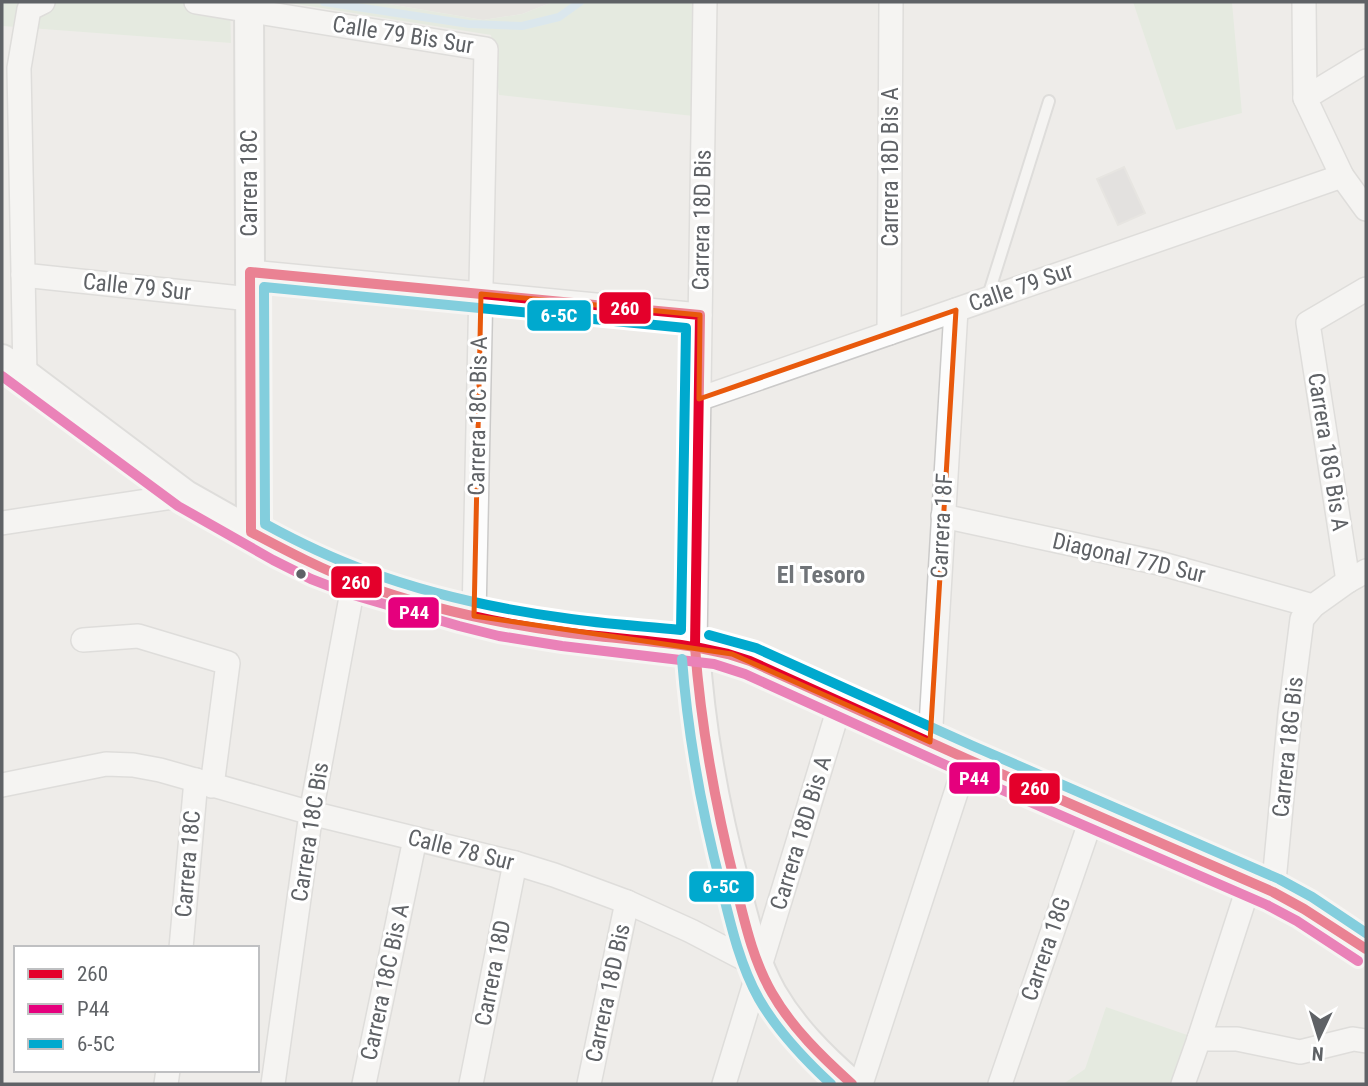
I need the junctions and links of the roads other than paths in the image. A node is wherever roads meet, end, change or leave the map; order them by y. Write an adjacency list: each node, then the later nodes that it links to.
1 (196, 2): 6 (street, Calle 79 Bis Sur)
2 (705, 2): 19 (street, Carrera 18D Bis)
3 (891, 2): 20 (street, Carrera 18D Bis A)
4 (1304, 2): 9 (street)
5 (36, 5): 13 (street)
6 (249, 6): 7 (street, Calle 79 Bis Sur); 14 (street, Carrera 18C)
7 (486, 49): 16 (street, Carrera 18C Bis A)
8 (1366, 61): 9 (street)
9 (1305, 98): 11 (street)
10 (1049, 101): 17 (lane)
11 (1342, 176): 12 (street); 17 (street, Calle 79 Sur)
12 (1366, 209)
13 (23, 275): 14 (street, Calle 79 Sur); 21 (street)
14 (250, 286): 16 (street, Calle 79 Sur); 26 (street, Carrera 18C)
15 (1366, 289): 27 (street, Carrera 18G Bis A)
16 (481, 294): 19 (street, Calle 79 Sur); 30 (street, Carrera 18C Bis A)
17 (988, 299): 18 (street, Calle 79 Sur)
18 (956, 310): 20 (street, Calle 79 Sur); 24 (street, Carrera 18F)
19 (700, 315): 22 (street, Carrera 18D Bis)
20 (889, 333): 22 (street, Calle 79 Sur)
21 (13, 367): 23 (street)
22 (699, 399): 32 (street, Carrera 18D Bis)
23 (186, 495): 25 (street); 26 (street)
24 (943, 516): 29 (street, Diagonal 77D Sur); 34 (street, Carrera 18F)
25 (2, 523)
26 (251, 533): 28 (street)
27 (1357, 576): 29 (street)
28 (354, 581): 30 (street); 38 (street, Carrera 18C Bis)
29 (1313, 606): 42 (street, Carrera 18G Bis)
30 (474, 616): 32 (street)
31 (83, 640): 36 (street, Carrera 18C)
32 (695, 647): 33 (street); 46 (street)
33 (841, 701): 34 (street); 46 (street, Carrera 18D Bis A)
34 (930, 742): 35 (street)
35 (967, 759): 39 (street); 55 (street)
36 (204, 783): 37 (street, Calle 78 Sur); 38 (street, Calle 78 Sur); 44 (street, Carrera 18C)
37 (2, 785)
38 (311, 813): 40 (street, Calle 78 Sur); 49 (street, Carrera 18C Bis)
39 (1093, 814): 42 (street); 56 (street, Carrera 18G)
40 (415, 839): 41 (street, Calle 78 Sur); 50 (street, Carrera 18C Bis A)
41 (515, 863): 43 (street, Calle 78 Sur); 51 (street, Carrera 18D)
42 (1262, 887): 45 (street); 47 (street, Carrera 18G Bis)
43 (627, 902): 46 (street, Calle 78 Sur); 52 (street, Carrera 18D Bis)
44 (181, 946)
45 (1366, 949)
46 (760, 967): 53 (street, Carrera 18D Bis A); 54 (street)
47 (1199, 1039): 48 (street); 57 (street, Carrera 18G Bis)
48 (1366, 1041)
49 (273, 1084)
50 (364, 1084)
51 (471, 1084)
52 (589, 1084)
53 (724, 1084)
54 (852, 1084)
55 (861, 1084)
56 (1000, 1084)
57 (1182, 1084)

